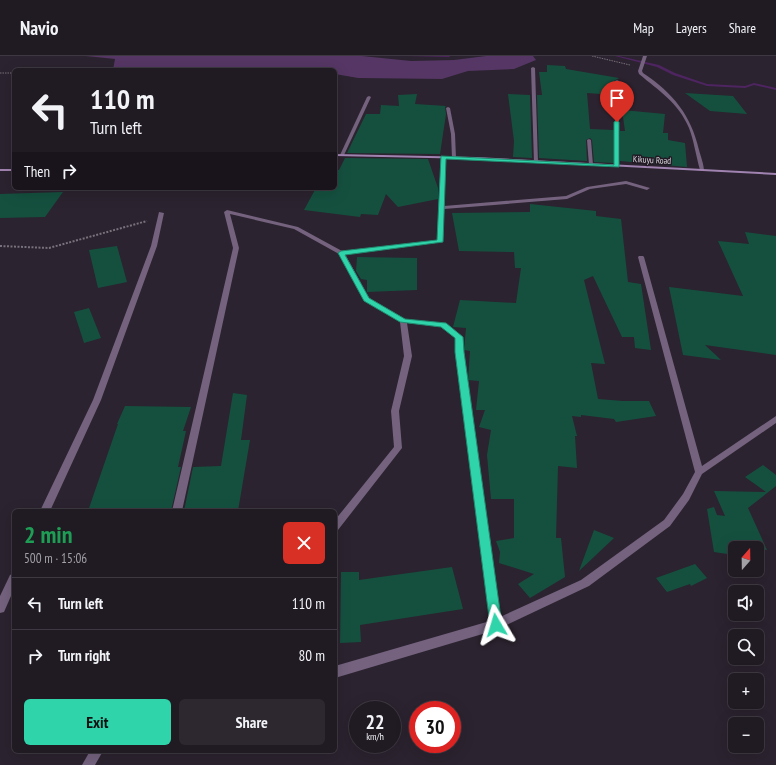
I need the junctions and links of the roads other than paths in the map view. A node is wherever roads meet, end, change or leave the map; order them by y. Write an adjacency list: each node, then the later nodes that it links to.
1 (645, 56): 16 (street)
2 (533, 68): 11 (street)
3 (617, 81): 13 (street)
4 (369, 97): 8 (street)
5 (448, 108): 10 (street)
6 (590, 140): 12 (street)
7 (337, 155): 8 (main road, Kikuyu Road)
8 (342, 155): 9 (main road, Kikuyu Road)
9 (443, 157): 10 (main road, Kikuyu Road); 19 (street)
10 (454, 158): 11 (main road, Kikuyu Road)
11 (536, 162): 12 (main road, Kikuyu Road)
12 (591, 165): 13 (main road, Kikuyu Road)
13 (617, 166): 16 (main road, Kikuyu Road)
14 (0, 170): 15 (main road)
15 (12, 170)
16 (702, 170): 17 (main road, Kikuyu Road)
17 (776, 174)
18 (647, 188): 19 (street)
19 (442, 208): 21 (street)
20 (160, 216): 26 (street)
21 (341, 253): 23 (street); 27 (street)
22 (641, 257): 25 (street)
23 (403, 321): 28 (street); 31 (street)
24 (776, 419): 25 (street)
25 (698, 472): 31 (street)
26 (46, 509)
27 (176, 509)
28 (337, 524)
29 (12, 582): 30 (street)
30 (0, 608)
31 (496, 625): 32 (street)
32 (337, 671)
33 (96, 753): 34 (street)
34 (88, 765)

